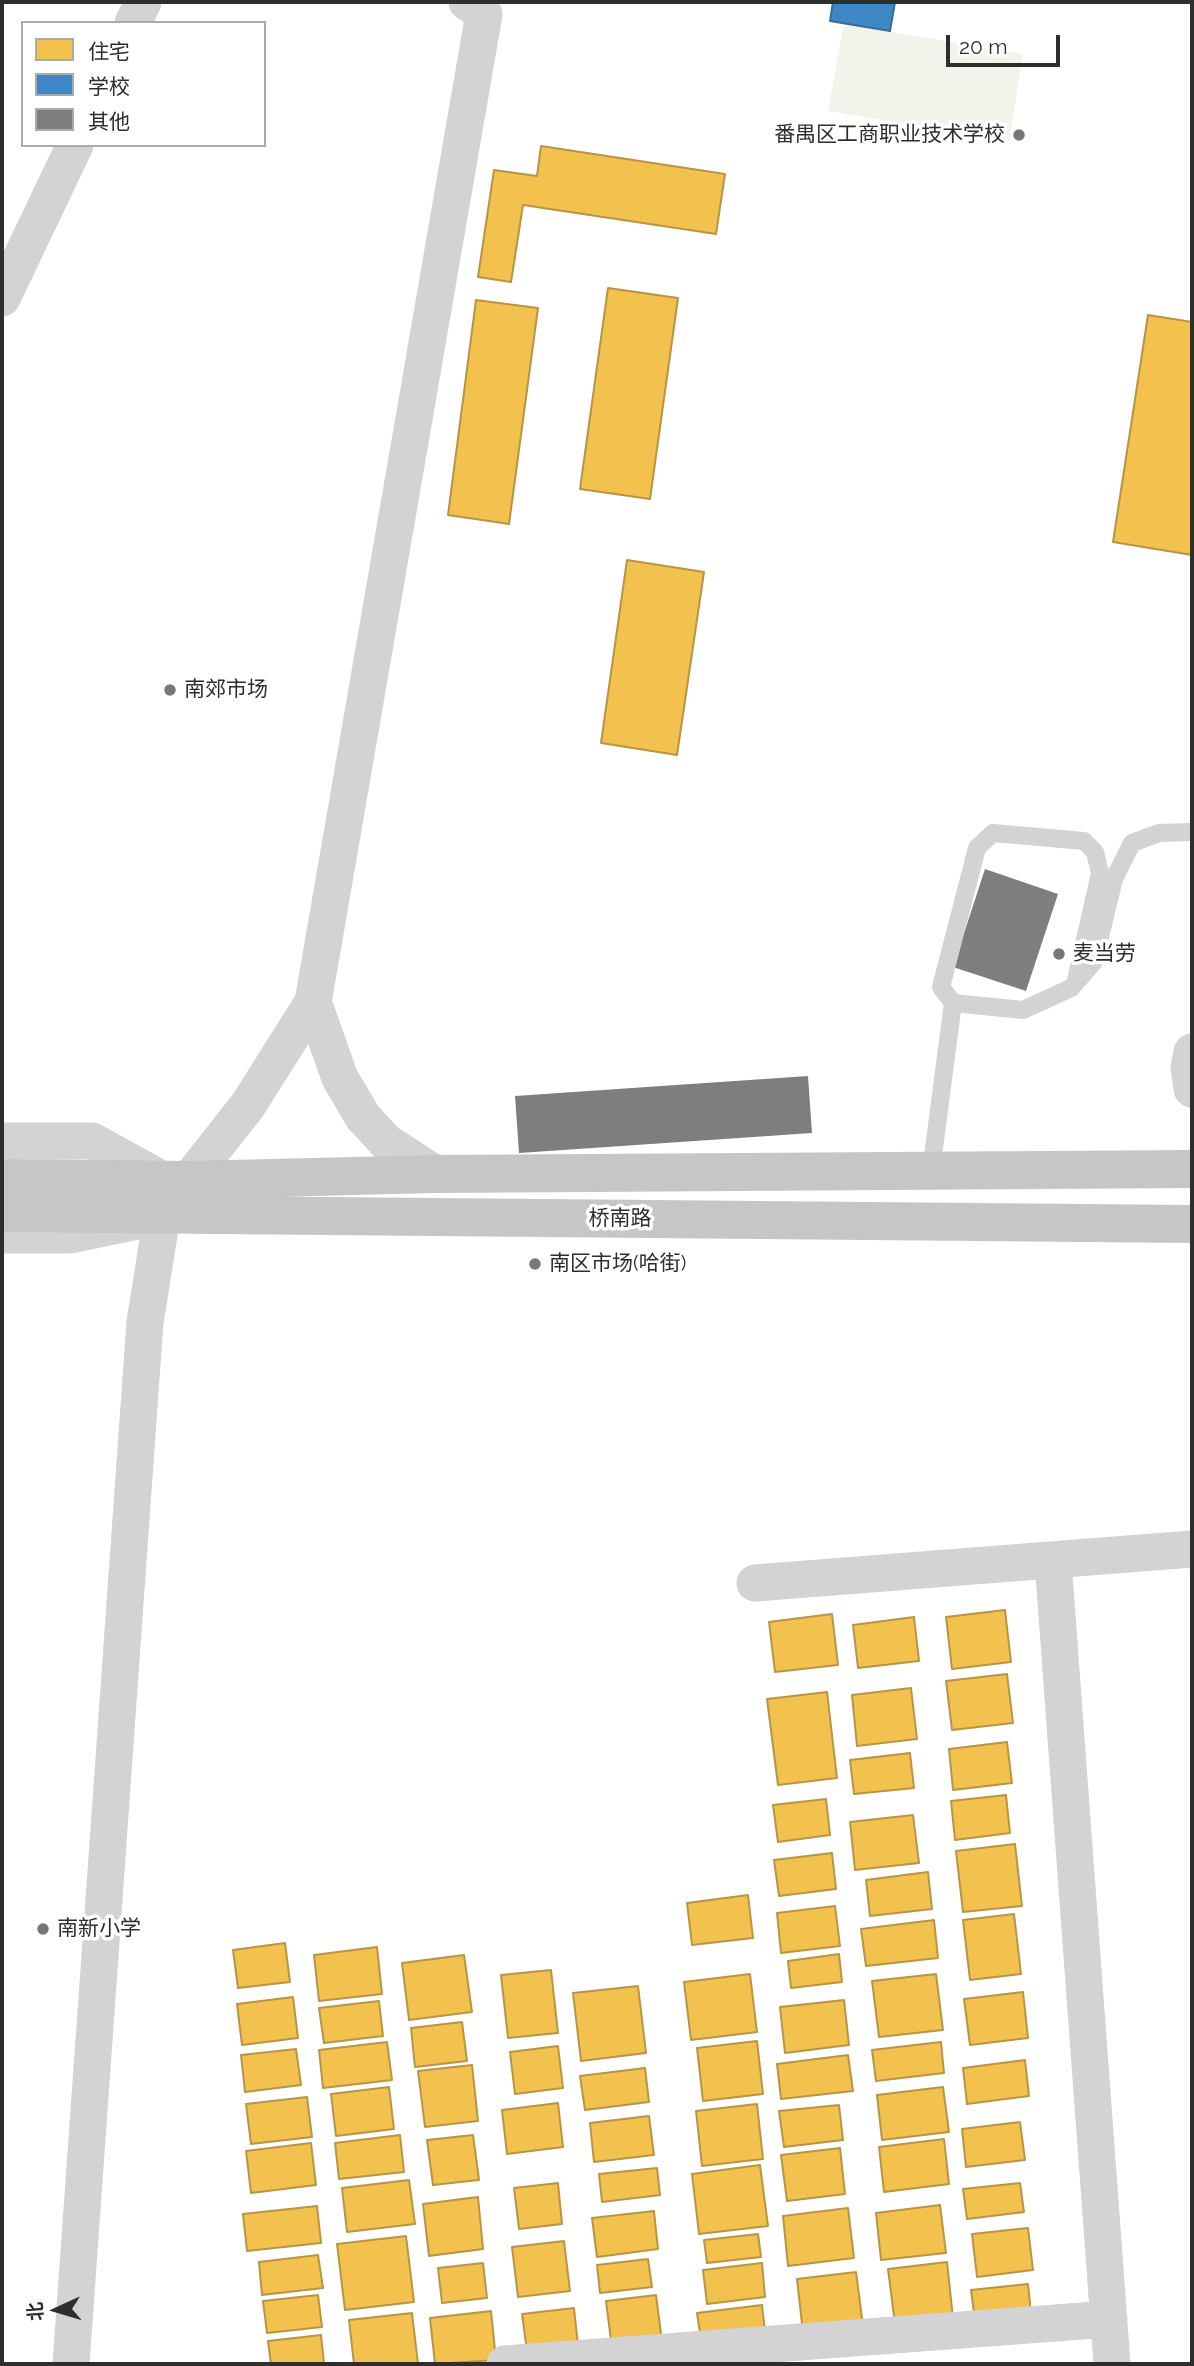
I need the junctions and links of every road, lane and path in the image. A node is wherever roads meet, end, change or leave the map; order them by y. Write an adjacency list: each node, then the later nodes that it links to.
1 (143, 2): 3 (street)
2 (467, 2): 8 (street)
3 (134, 21)
4 (74, 147): 5 (street)
5 (2, 298)
6 (1192, 832): 7 (lane)
7 (1076, 980): 9 (lane); 9 (lane)
8 (313, 1002): 15 (street); 17 (street)
9 (953, 1003): 14 (lane)
10 (1192, 1052): 11 (street)
11 (1192, 1089)
12 (2, 1141): 17 (street)
13 (1192, 1169): 14 (main road, 桥南路)
14 (931, 1171): 15 (main road, 桥南路)
15 (436, 1174): 17 (main road, 桥南路)
16 (2, 1178): 18 (main road)
17 (171, 1192): 18 (main road, 桥南路); 20 (main road, 桥南路); 21 (street); 26 (street)
18 (48, 1196): 19 (main road)
19 (2, 1213)
20 (1192, 1224)
21 (2, 1235)
22 (1192, 1549): 23 (street)
23 (1053, 1560): 24 (street); 25 (street)
24 (755, 1583)
25 (1109, 2319): 27 (street); 28 (street)
26 (71, 2364)
27 (505, 2364)
28 (1112, 2364)

